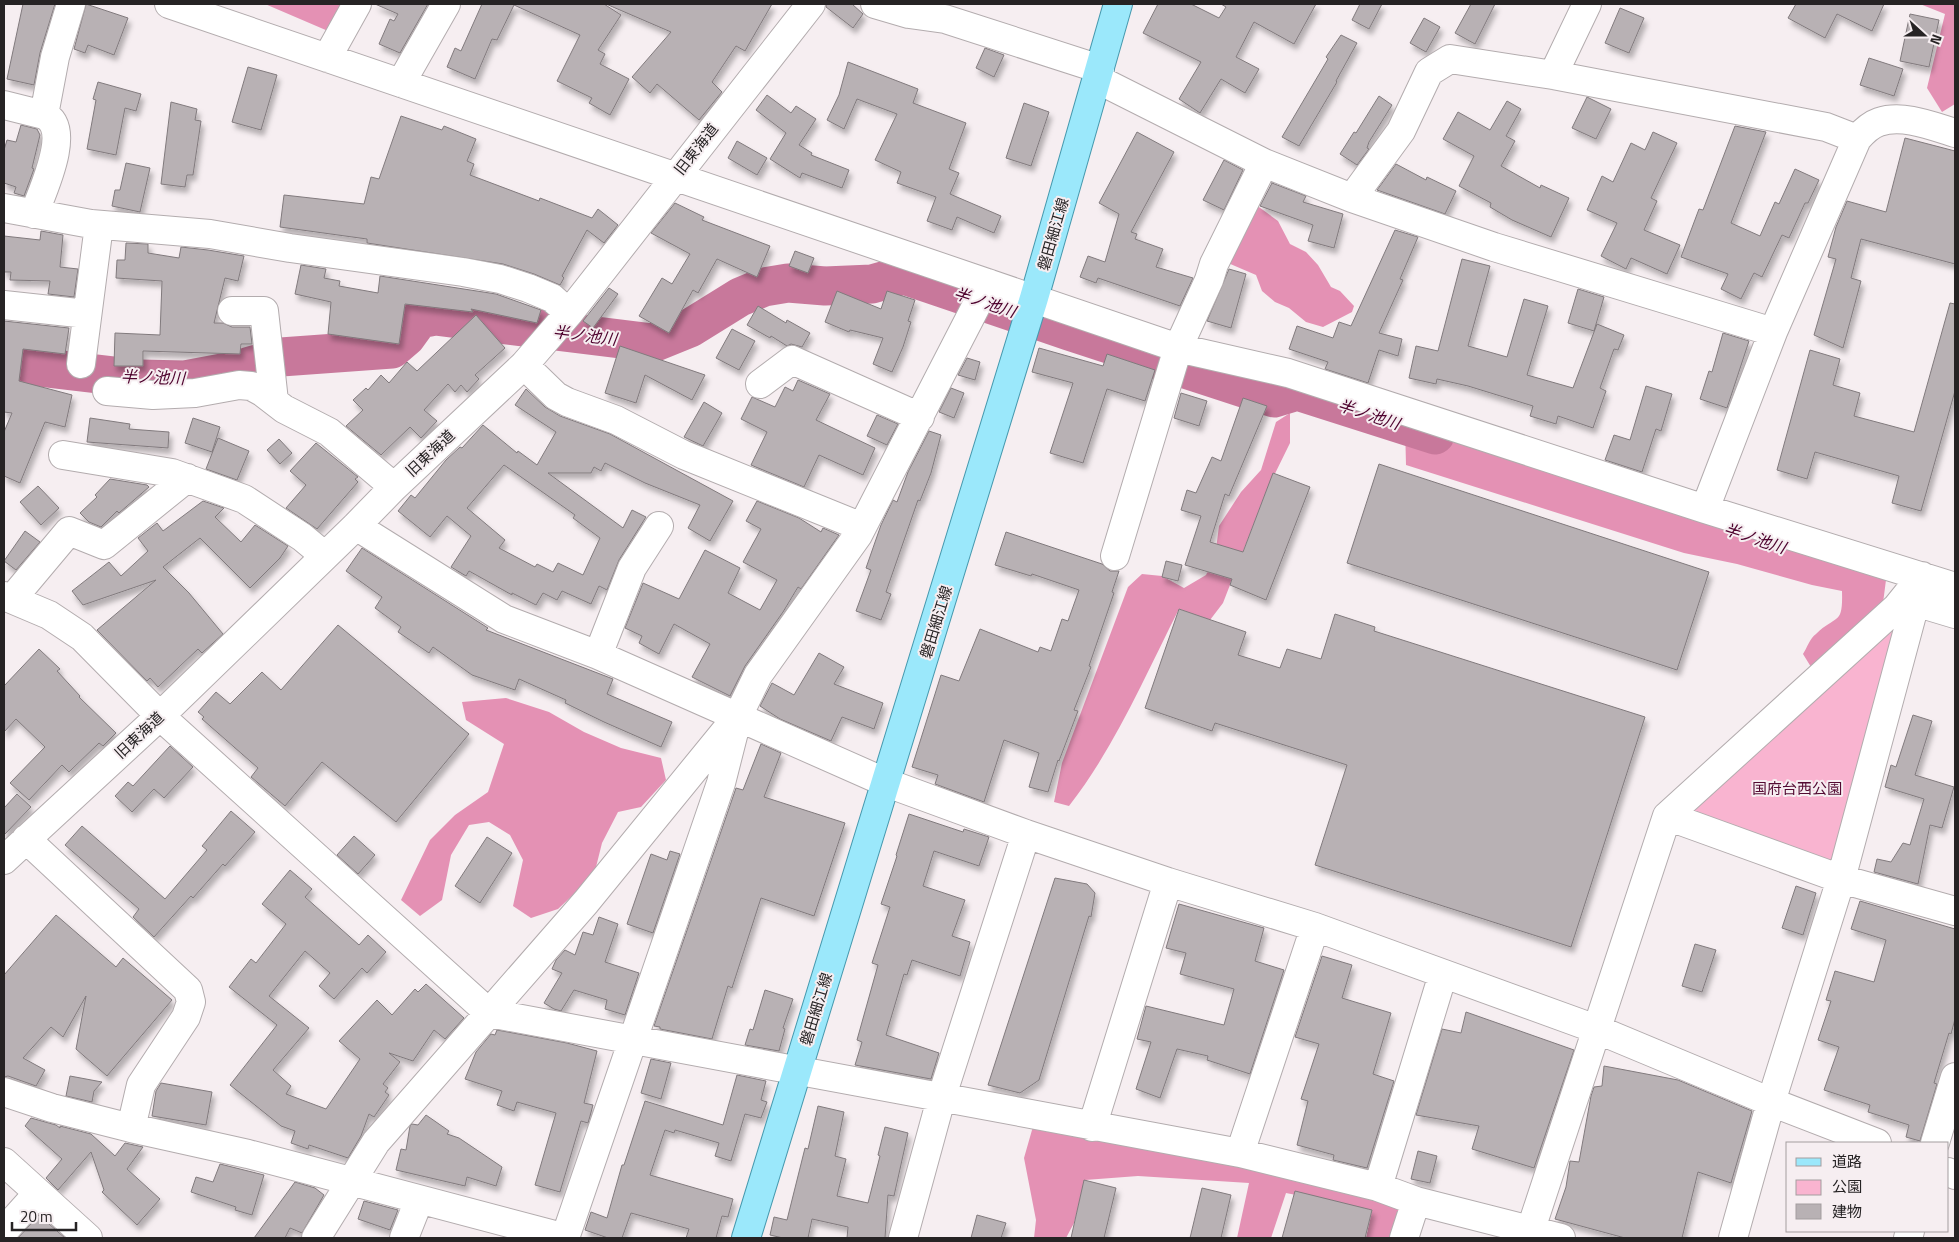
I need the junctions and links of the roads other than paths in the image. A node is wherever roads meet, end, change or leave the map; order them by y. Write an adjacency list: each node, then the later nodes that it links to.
1 (70, 4): 14 (street)
2 (169, 4): 9 (street)
3 (356, 4): 9 (street)
4 (446, 4): 12 (street)
5 (810, 4): 18 (street, 旧東海道)
6 (875, 4): 10 (street)
7 (1118, 4): 10 (main road, 磐田細江線)
8 (1587, 4): 11 (street)
9 (327, 58): 12 (street)
10 (1099, 74): 17 (street); 24 (main road, 磐田細江線)
11 (1553, 75): 16 (street); 19 (street)
12 (401, 83): 18 (street)
13 (4, 105): 14 (street)
14 (44, 115): 21 (street)
15 (1955, 133): 16 (street)
16 (1857, 139): 29 (street)
17 (1264, 163): 19 (street); 30 (street)
18 (675, 176): 23 (street); 27 (street, 旧東海道)
19 (1352, 198): 29 (street)
20 (4, 208): 21 (street)
21 (34, 214): 22 (street)
22 (99, 225): 27 (street); 28 (street)
23 (988, 283): 24 (street); 36 (street)
24 (1034, 298): 30 (street); 54 (main road, 磐田細江線)
25 (4, 305): 28 (street)
26 (232, 311): 35 (street)
27 (569, 313): 32 (street, 旧東海道)
28 (87, 314): 31 (street)
29 (1773, 332): 40 (street)
30 (1178, 348): 40 (street); 45 (street)
31 (80, 364)
32 (524, 364): 39 (street, 旧東海道); 43 (street)
33 (760, 384): 36 (street)
34 (107, 391): 35 (street)
35 (274, 401): 39 (street)
36 (920, 417): 43 (street)
37 (63, 455): 38 (street)
38 (187, 478): 44 (street); 48 (street)
39 (394, 487): 41 (street, 旧東海道)
40 (1706, 509): 46 (street)
41 (356, 526): 44 (street, 旧東海道); 51 (street)
42 (659, 526): 51 (street)
43 (862, 527): 53 (street)
44 (325, 556): 52 (street, 旧東海道)
45 (1116, 556)
46 (1922, 576): 47 (street); 49 (street); 55 (street)
47 (1955, 588)
48 (8, 598): 52 (street)
49 (1915, 602): 50 (street); 59 (street)
50 (1955, 614)
51 (598, 656): 53 (street)
52 (160, 716): 57 (street, 旧東海道); 64 (street)
53 (738, 716): 54 (street); 64 (street); 66 (street)
54 (887, 783): 56 (street); 67 (main road, 磐田細江線)
55 (1667, 816): 59 (street); 65 (street)
56 (1026, 834): 60 (street); 70 (street)
57 (26, 840): 58 (street, 旧東海道); 73 (street)
58 (4, 860)
59 (1841, 879): 61 (street); 71 (street)
60 (1168, 882): 62 (street); 72 (street)
61 (1955, 911)
62 (1315, 927): 63 (street); 76 (street)
63 (1443, 974): 65 (street); 79 (street)
64 (489, 1013): 66 (street); 78 (street)
65 (1596, 1029): 71 (street); 84 (street)
66 (633, 1039): 67 (street); 88 (street)
67 (797, 1071): 70 (street); 89 (main road, 磐田細江線)
68 (1955, 1077): 75 (street)
69 (4, 1092): 73 (street)
70 (941, 1099): 72 (street); 90 (street)
71 (1771, 1102): 74 (street); 93 (street)
72 (1092, 1127): 76 (street)
73 (131, 1128): 78 (street)
74 (1874, 1142)
75 (1935, 1142)
76 (1240, 1153): 79 (street)
77 (4, 1162): 80 (street)
78 (350, 1182): 81 (street); 86 (street)
79 (1378, 1187): 82 (street)
80 (38, 1193): 83 (street); 85 (street)
81 (419, 1200): 87 (street); 88 (street)
82 (1416, 1201): 84 (street); 91 (street)
83 (4, 1231)
84 (1529, 1234): 92 (street)
85 (88, 1238)
86 (316, 1238)
87 (404, 1238)
88 (565, 1238)
89 (746, 1238)
90 (903, 1238)
91 (1404, 1238)
92 (1561, 1238)
93 (1733, 1238)

